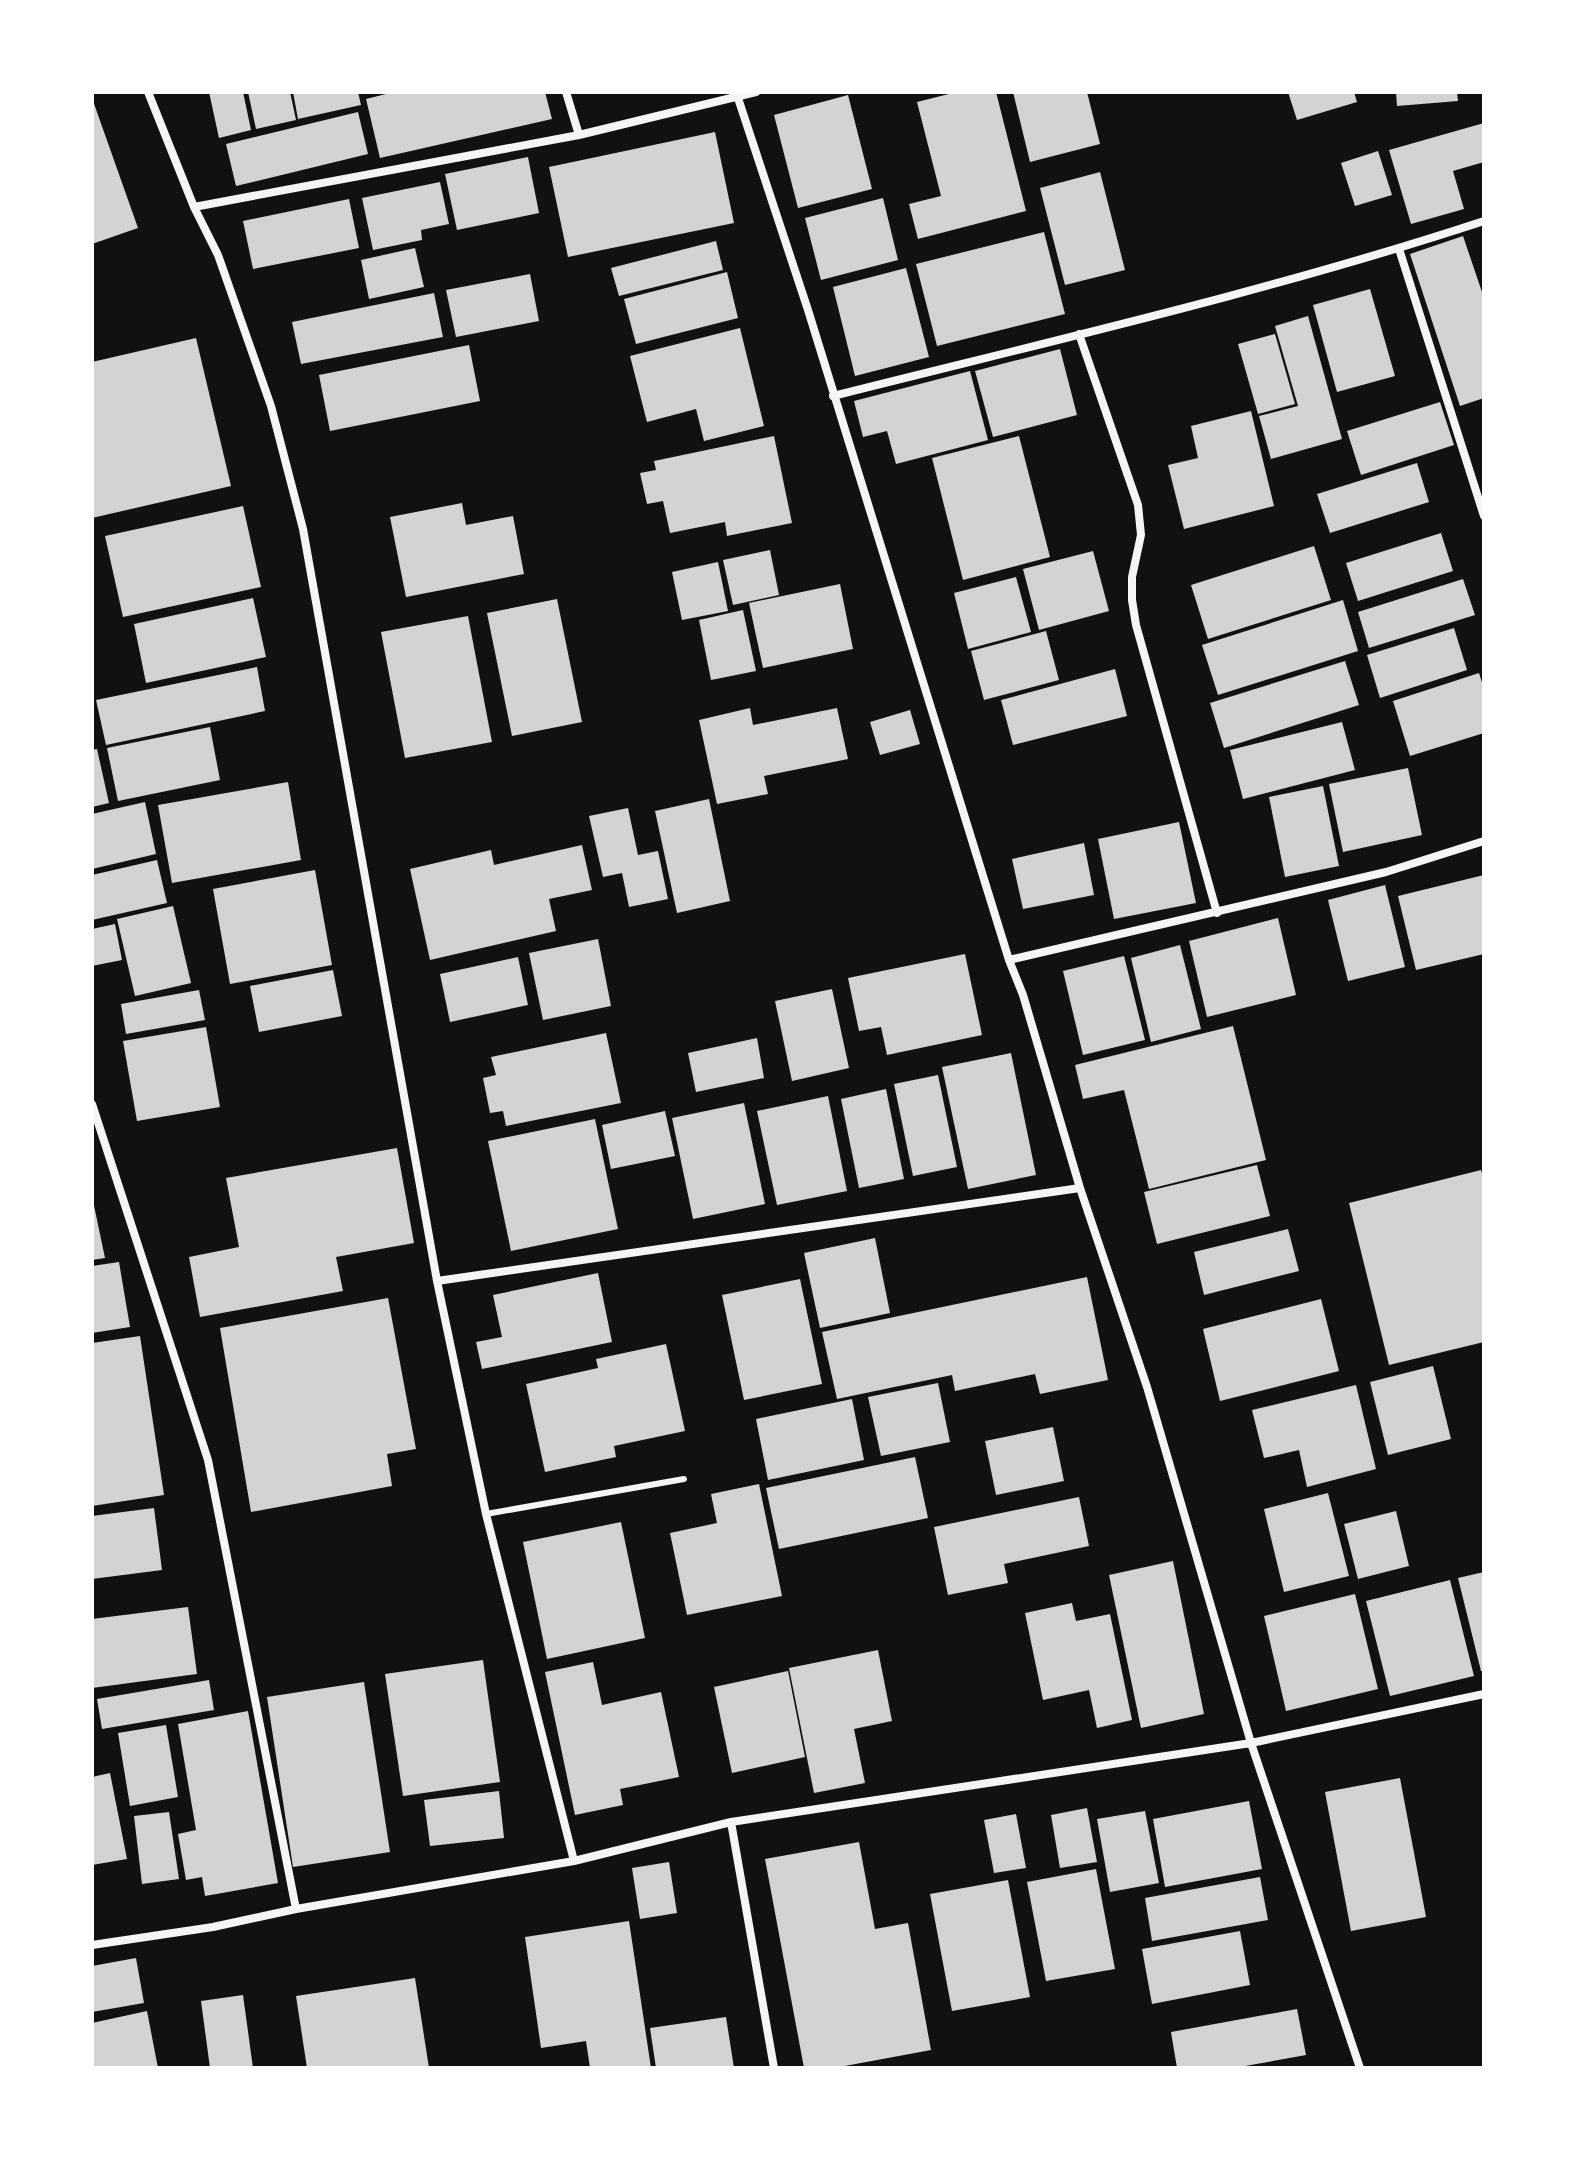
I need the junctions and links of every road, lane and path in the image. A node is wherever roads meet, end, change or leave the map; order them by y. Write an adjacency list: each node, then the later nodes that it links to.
1 (148, 92): 6 (street)
2 (566, 92): 5 (street)
3 (756, 92): 4 (street)
4 (737, 94): 5 (street); 10 (street)
5 (579, 135): 6 (street)
6 (194, 207): 17 (street)
7 (1484, 221): 8 (street)
8 (1399, 249): 9 (street); 11 (street)
9 (1079, 334): 10 (street); 13 (street)
10 (833, 396): 14 (street)
11 (1484, 516)
12 (1484, 841): 13 (street)
13 (1217, 913): 14 (street)
14 (1009, 960): 16 (street)
15 (92, 1104): 24 (street)
16 (1080, 1188): 17 (street); 21 (street)
17 (437, 1281): 19 (street)
18 (684, 1479): 19 (lane)
19 (486, 1514): 23 (street)
20 (1484, 1694): 21 (street)
21 (1251, 1743): 22 (street); 27 (street)
22 (731, 1822): 23 (street); 26 (street)
23 (574, 1861): 24 (street)
24 (296, 1909): 25 (street)
25 (92, 1945)
26 (774, 2068)
27 (1360, 2068)

